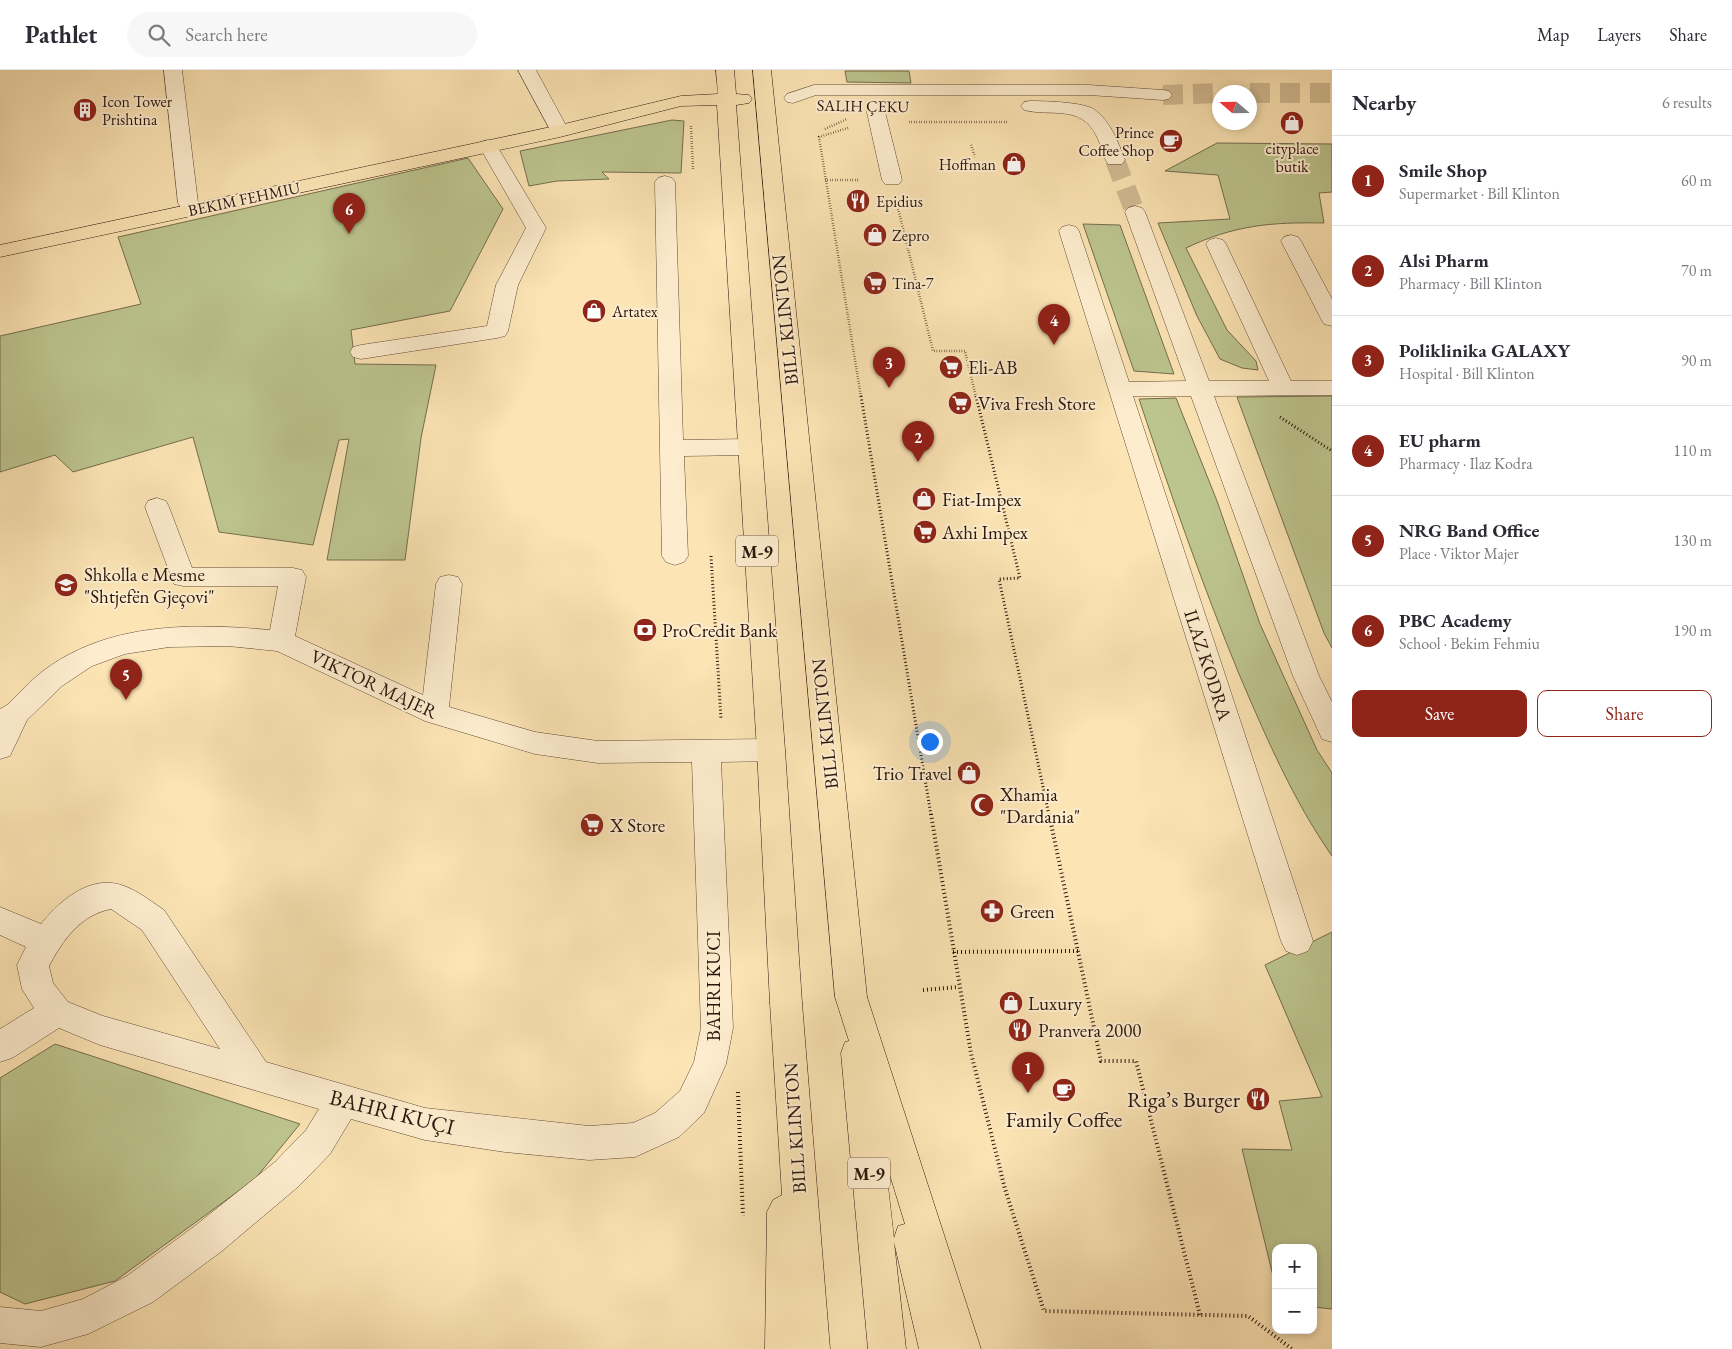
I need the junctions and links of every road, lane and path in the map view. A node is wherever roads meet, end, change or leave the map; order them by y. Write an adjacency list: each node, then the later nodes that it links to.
1 (173, 70): 23 (street)
2 (527, 70): 15 (street)
3 (725, 70): 10 (main road, M-9)
4 (762, 70): 8 (main road, M-9)
5 (1083, 72): 6 (street)
6 (1089, 90): 7 (street, SALIH ÇEKU); 9 (street, SALIH ÇEKU); 11 (street)
7 (1163, 94)
8 (764, 98): 9 (street); 10 (main road, BEKIM FEHMIU); 54 (main road, BILL KLINTON / M-9)
9 (793, 98): 12 (street, SALIH ÇEKU)
10 (726, 99): 15 (main road, BEKIM FEHMIU); 35 (main road, BILL KLINTON / M-9)
11 (1088, 113): 12 (street, SALIH ÇEKU); 19 (street)
12 (877, 115): 13 (path); 14 (path); 20 (street); 51 (path)
13 (1017, 122)
14 (825, 129)
15 (560, 131): 17 (main road, BEKIM FEHMIU)
16 (971, 145): 18 (path)
17 (488, 146): 23 (main road, BEKIM FEHMIU); 30 (street)
18 (975, 157)
19 (1115, 160)
20 (892, 180)
21 (665, 182): 36 (street)
22 (897, 203): 50 (path)
23 (192, 210): 28 (main road, BEKIM FEHMIU)
24 (1135, 212): 33 (street)
25 (1069, 231): 32 (street, ILAZ KODRA)
26 (1291, 241): 29 (street)
27 (1216, 244): 34 (street)
28 (0, 251)
29 (1332, 319)
30 (361, 352)
31 (1332, 388): 34 (street)
32 (1118, 389): 33 (street); 49 (street, ILAZ KODRA)
33 (1200, 389): 34 (street); 43 (street)
34 (1284, 389)
35 (750, 447): 36 (street); 46 (main road, BILL KLINTON / M-9)
36 (672, 448): 38 (street)
37 (157, 507): 40 (street)
38 (675, 556)
39 (449, 584): 41 (street)
40 (281, 641): 41 (street, VIKTOR MAJER); 42 (street, VIKTOR MAJER)
41 (435, 713): 45 (street, VIKTOR MAJER)
42 (8, 717): 44 (street)
43 (1332, 731)
44 (0, 748)
45 (706, 750): 46 (street, VIKTOR MAJER); 60 (street, BAHRI KUCI)
46 (771, 750): 55 (main road, BILL KLINTON / M-9)
47 (0, 921): 48 (street)
48 (46, 941): 56 (street, BAHRI KUÇI); 58 (street, BAHRI KUÇI)
49 (1297, 941)
50 (1078, 951): 51 (path); 61 (path)
51 (953, 952): 52 (path)
52 (959, 987): 53 (path); 61 (path)
53 (922, 990)
54 (851, 997): 65 (main road, BILL KLINTON / M-9); 66 (main road); 67 (main road)
55 (786, 1003): 63 (main road); 64 (main road, BILL KLINTON / M-9)
56 (57, 1012): 57 (street); 58 (street, BAHRI KUÇI)
57 (0, 1047)
58 (256, 1076): 59 (street, BAHRI KUÇI)
59 (343, 1100): 60 (street, BAHRI KUÇI); 62 (street)
60 (589, 1143)
61 (1200, 1314): 68 (path)
62 (0, 1325)
63 (784, 1349)
64 (811, 1349)
65 (887, 1349)
66 (938, 1349)
67 (962, 1349)
68 (1292, 1349)

